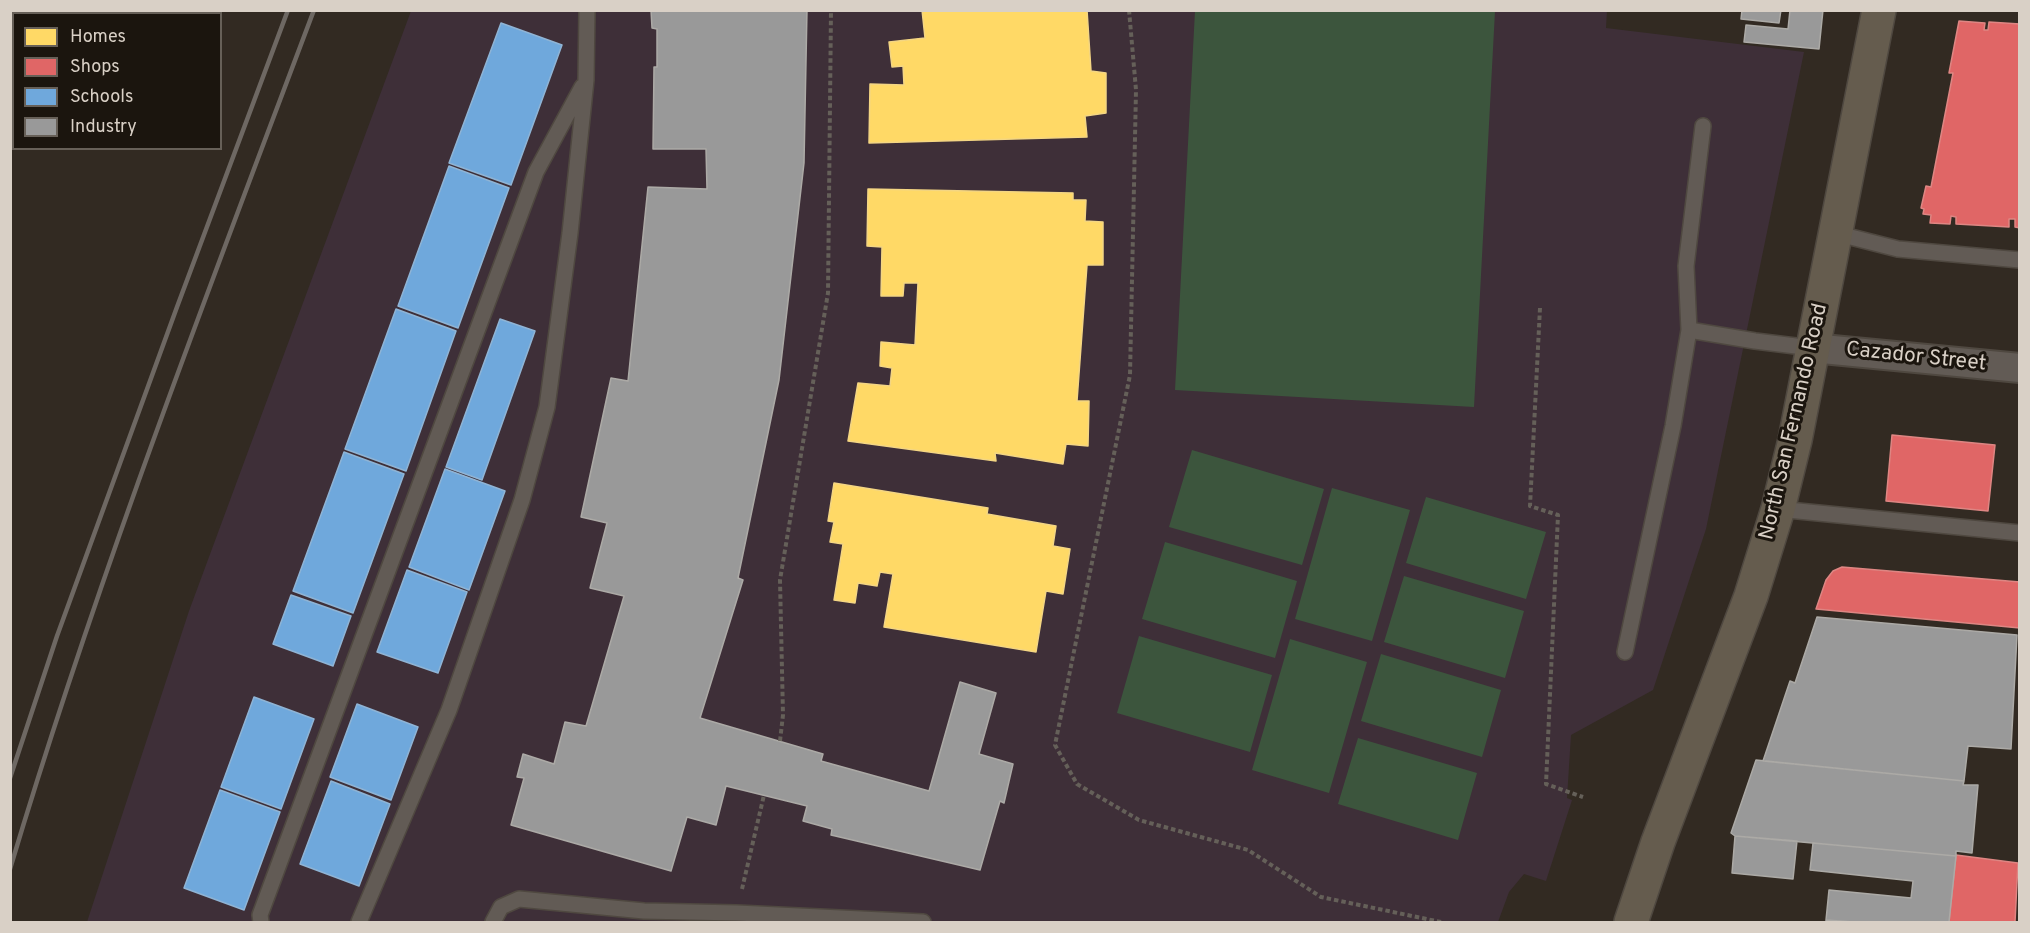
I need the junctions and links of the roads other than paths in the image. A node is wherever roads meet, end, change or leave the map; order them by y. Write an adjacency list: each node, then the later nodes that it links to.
1 (587, 10): 3 (lane)
2 (1879, 10): 5 (main road, North San Fernando Road)
3 (586, 80): 14 (lane); 15 (lane)
4 (1703, 126): 7 (lane)
5 (1835, 233): 6 (lane); 8 (main road, North San Fernando Road)
6 (2019, 260)
7 (1689, 330): 8 (lane); 12 (lane)
8 (1812, 348): 9 (street, Cazador Street); 10 (main road, North San Fernando Road)
9 (2019, 368)
10 (1778, 509): 11 (lane); 18 (main road, North San Fernando Road)
11 (2019, 533)
12 (1625, 652)
13 (643, 917): 16 (lane); 17 (lane)
14 (261, 922)
15 (358, 922)
16 (493, 922)
17 (923, 922)
18 (1630, 922)

